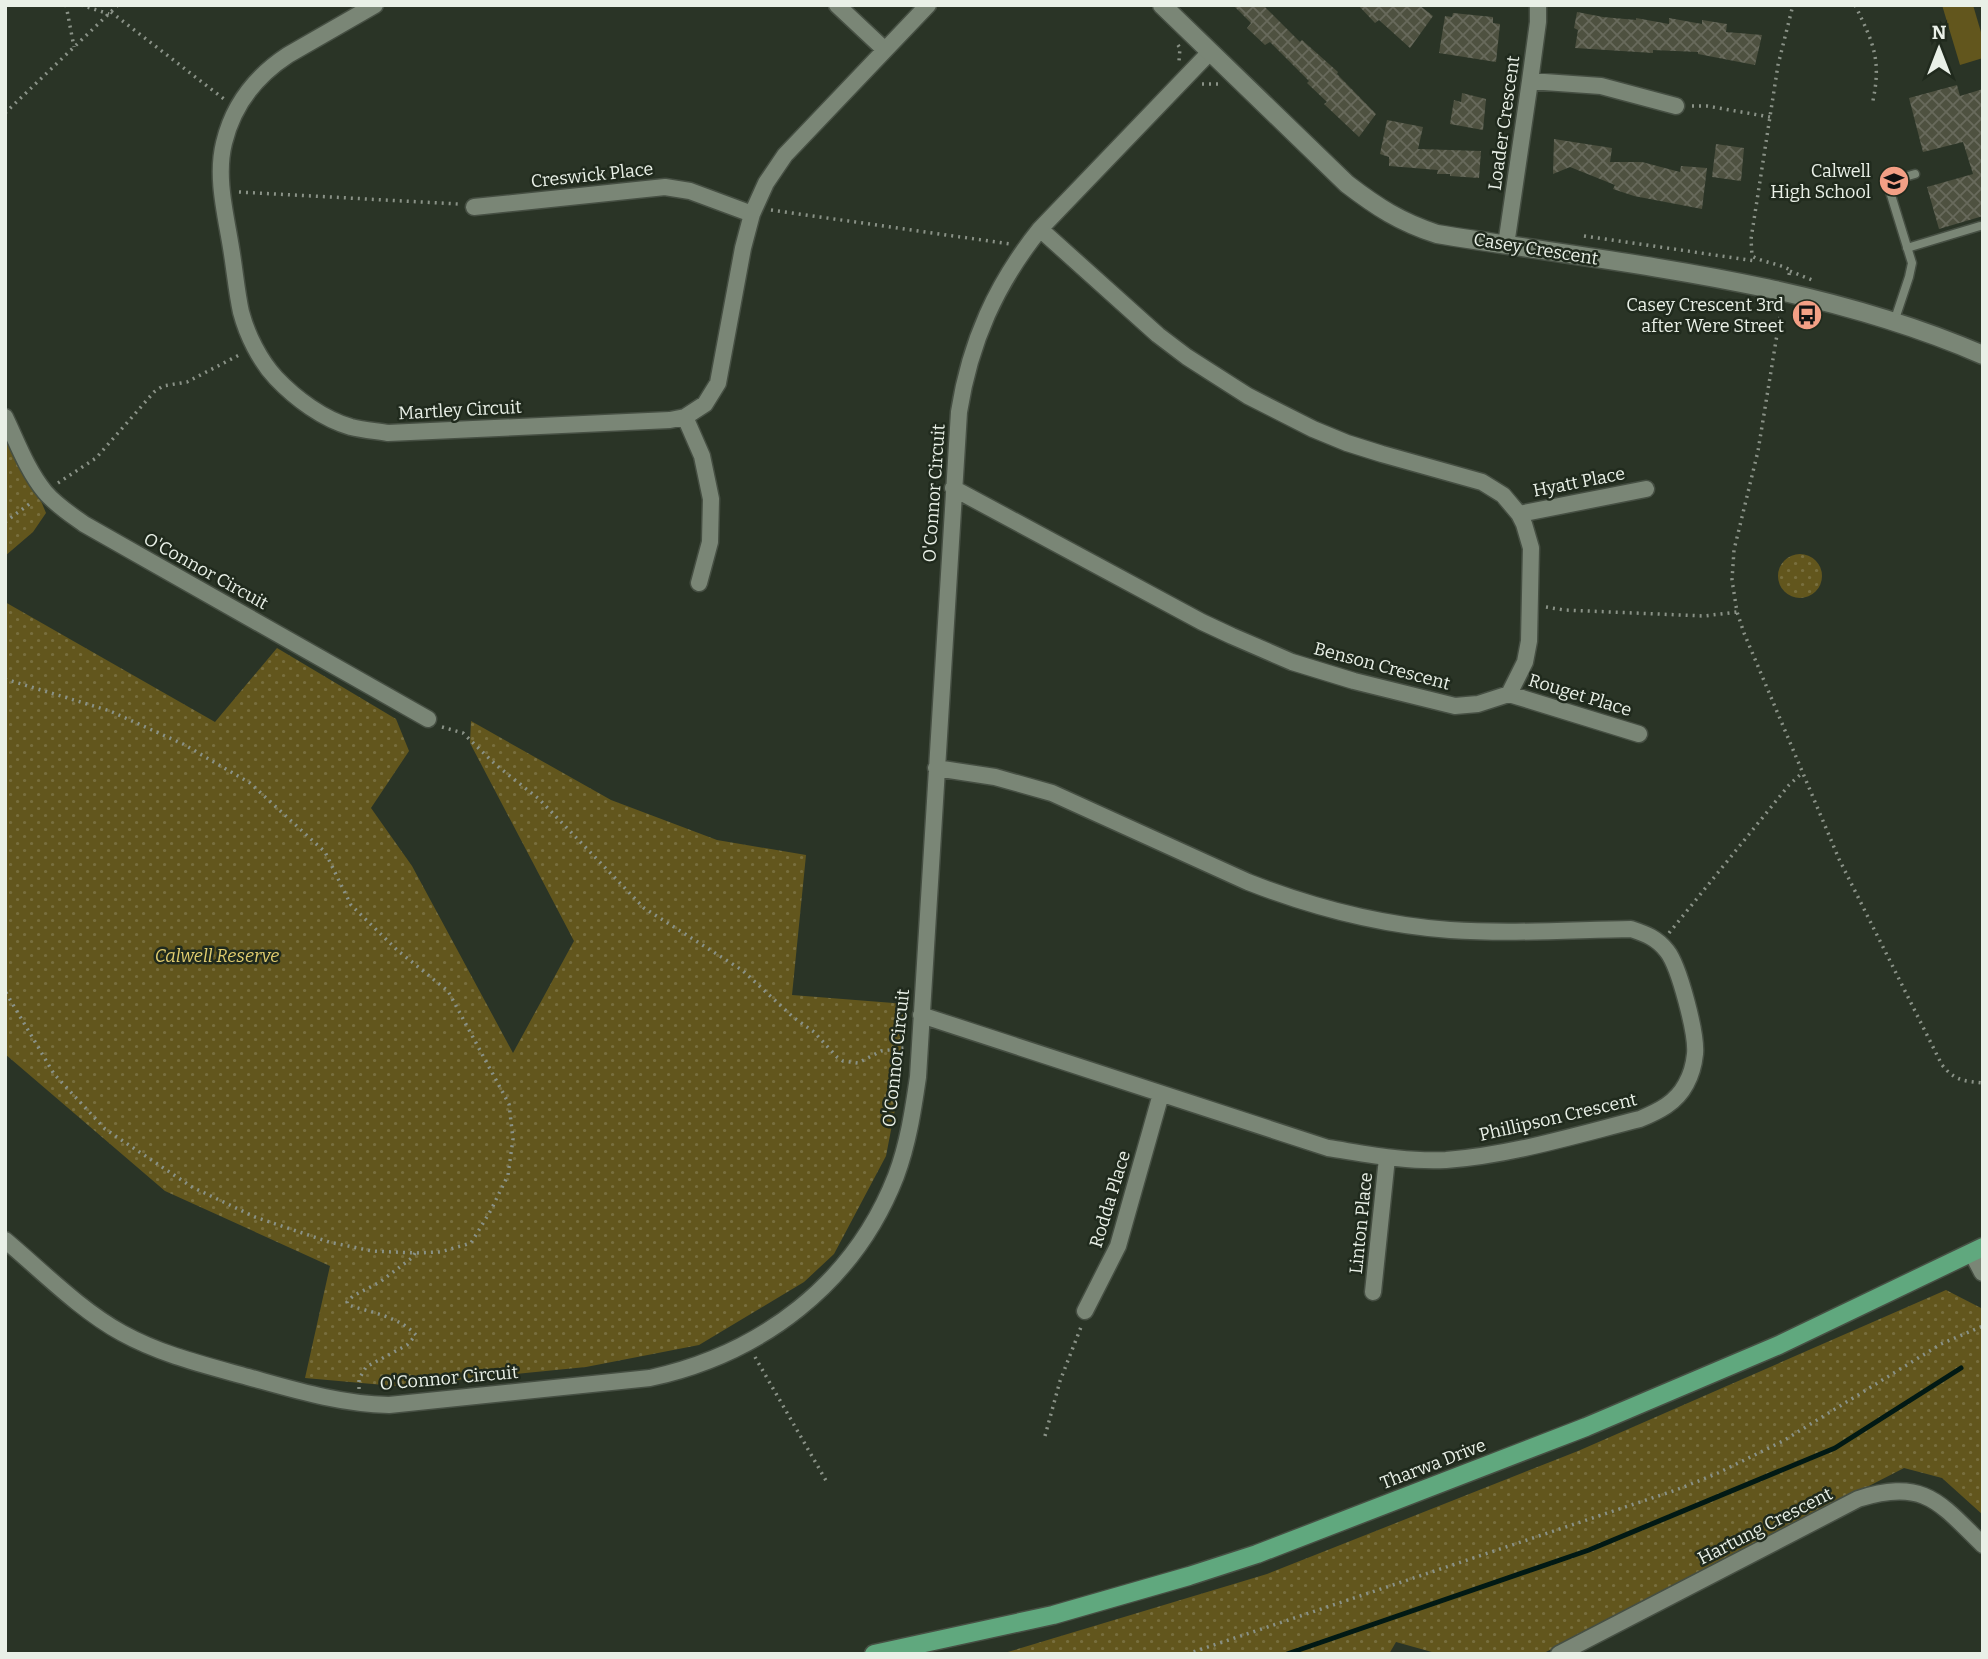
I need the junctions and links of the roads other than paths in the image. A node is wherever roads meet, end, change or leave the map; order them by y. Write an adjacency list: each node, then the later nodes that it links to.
1 (375, 5): 20 (street, Martley Circuit)
2 (837, 5): 6 (street)
3 (928, 5): 6 (street)
4 (1162, 5): 7 (street, Casey Crescent)
5 (1538, 5): 8 (street, Loader Crescent)
6 (885, 50): 12 (street)
7 (1210, 52): 14 (street, O'Connor Circuit); 15 (street, Casey Crescent)
8 (1530, 80): 9 (street); 15 (street, Loader Crescent)
9 (1676, 106)
10 (1915, 174): 16 (lane)
11 (474, 207): 12 (street, Creswick Place)
12 (754, 209): 20 (street)
13 (1980, 226): 16 (lane)
14 (1040, 229): 21 (street, O'Connor Circuit); 23 (street)
15 (1506, 245): 17 (street, Casey Crescent)
16 (1907, 248): 17 (lane)
17 (1895, 322): 18 (street, Casey Crescent)
18 (1983, 355)
19 (5, 417): 26 (street, O'Connor Circuit)
20 (685, 417): 24 (street)
21 (953, 488): 25 (street, Benson Crescent); 28 (street, O'Connor Circuit)
22 (1646, 489): 23 (street, Hyatt Place)
23 (1519, 514): 25 (street)
24 (699, 583)
25 (1509, 694): 27 (street, Rouget Place)
26 (428, 719)
27 (1639, 733)
28 (936, 768): 29 (street, O'Connor Circuit); 31 (street, Phillipson Crescent)
29 (921, 1015): 30 (street, Phillipson Crescent); 32 (street, O'Connor Circuit)
30 (1161, 1094): 31 (street, Phillipson Crescent); 36 (street, Rodda Place)
31 (1387, 1158): 35 (street, Linton Place)
32 (5, 1240)
33 (1978, 1250): 34 (street); 38 (main road, Tharwa Drive)
34 (1983, 1272)
35 (1373, 1292)
36 (1085, 1311)
37 (1983, 1545): 39 (street, Hartung Crescent)
38 (874, 1654)
39 (1559, 1654)

